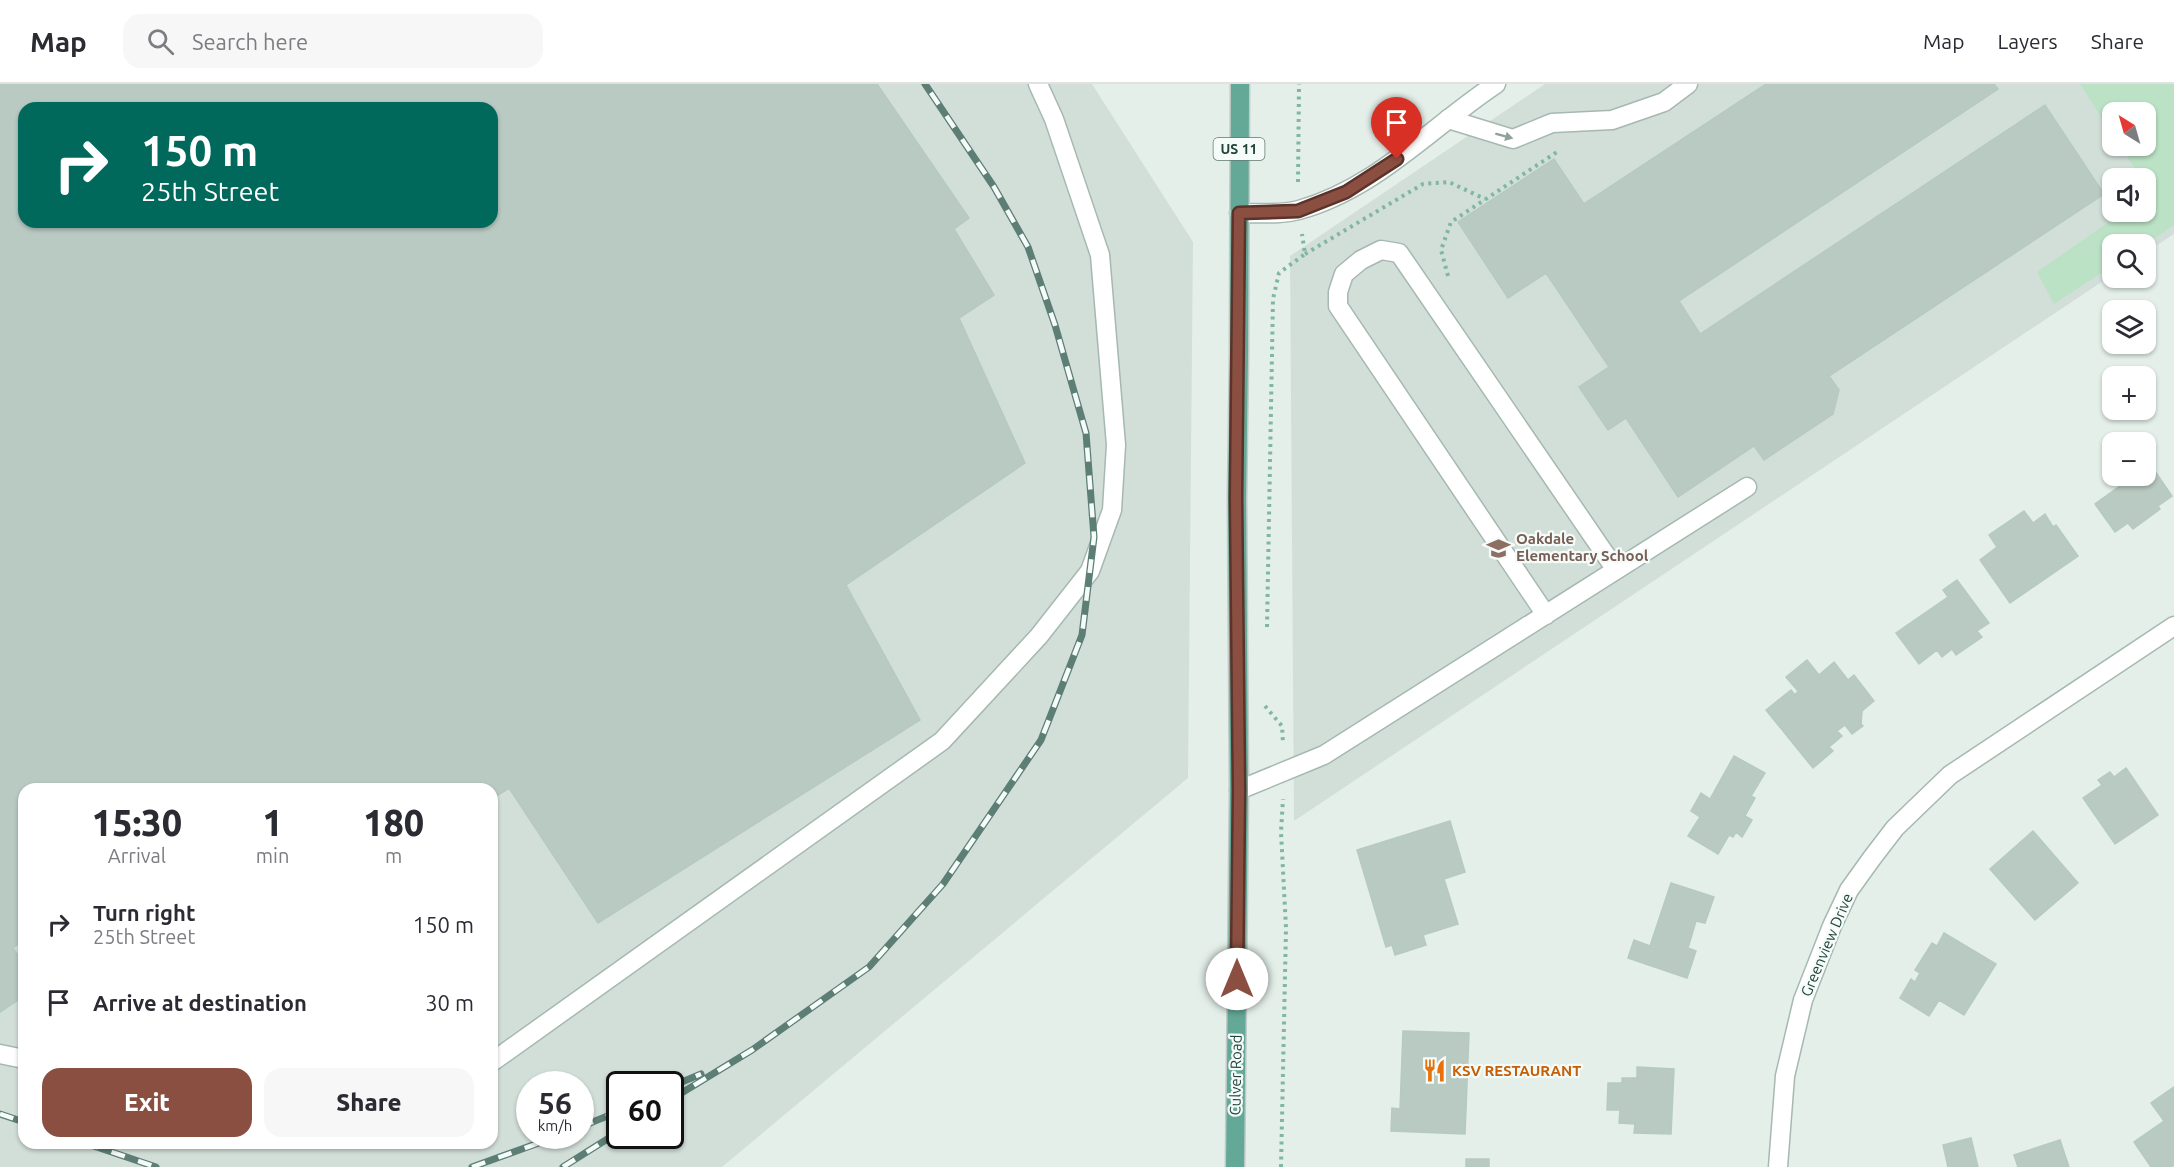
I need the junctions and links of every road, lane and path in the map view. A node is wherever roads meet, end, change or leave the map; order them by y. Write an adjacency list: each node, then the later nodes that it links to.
1 (1038, 84): 23 (street)
2 (1240, 84): 10 (main road, Culver Road / US 11)
3 (1299, 84): 9 (path)
4 (1496, 84): 6 (street)
5 (1688, 84): 6 (street, one-way to 5)
6 (1448, 119): 9 (street)
7 (1558, 151): 8 (path)
8 (1485, 199): 11 (path); 12 (path)
9 (1298, 211): 10 (street); 11 (path)
10 (1239, 213): 20 (main road, Culver Road / US 11)
11 (1305, 254): 17 (path)
12 (1454, 285)
13 (1747, 487): 14 (street)
14 (1616, 570): 15 (street); 15 (street)
15 (1546, 615): 19 (street)
16 (2174, 626): 26 (street, Greenview Drive)
17 (1266, 638)
18 (1265, 696): 19 (path)
19 (1284, 772): 20 (street); 25 (path)
20 (1239, 790): 24 (main road, Culver Road / US 11)
21 (0, 1054): 22 (street)
22 (18, 1058)
23 (498, 1058)
24 (1235, 1167)
25 (1281, 1167)
26 (1778, 1167)

